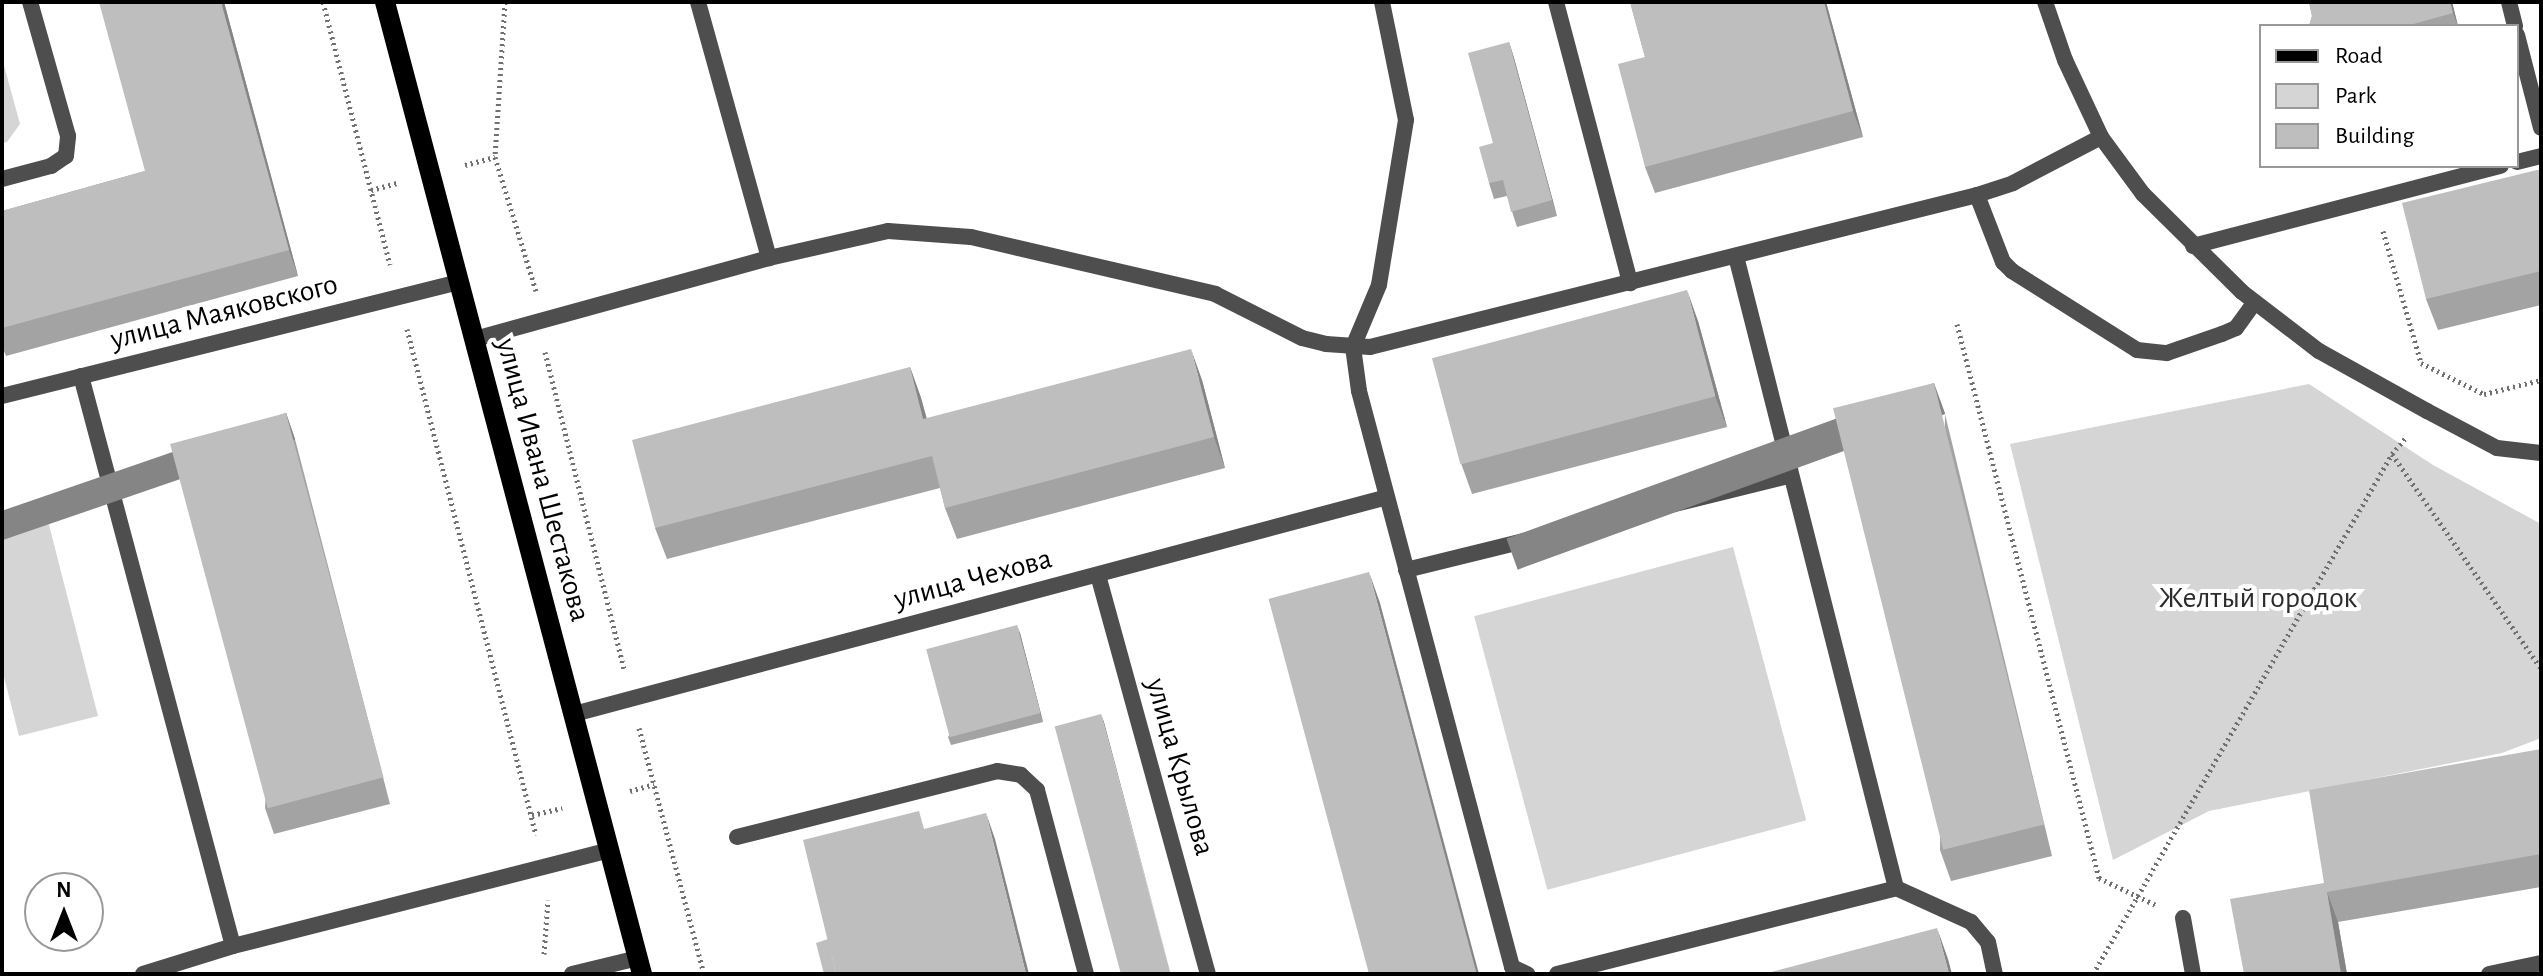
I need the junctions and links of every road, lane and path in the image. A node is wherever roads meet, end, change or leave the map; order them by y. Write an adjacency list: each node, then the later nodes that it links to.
1 (30, 2): 17 (street)
2 (323, 2): 25 (path)
3 (385, 2): 23 (main road, улица Ивана Шестакова)
4 (505, 2): 27 (path)
5 (698, 2): 22 (street)
6 (1382, 2): 30 (street)
7 (1556, 2): 24 (street)
8 (2045, 2): 13 (street)
9 (2509, 2): 10 (street)
10 (2514, 24)
11 (2519, 43): 12 (street)
12 (2541, 128)
13 (2101, 137): 18 (street); 20 (street)
14 (2541, 156): 15 (street)
15 (2519, 162)
16 (2493, 168): 19 (street)
17 (2, 179)
18 (1977, 195): 21 (street); 26 (street)
19 (2374, 199): 20 (street); 32 (path)
20 (2193, 246): 26 (street)
21 (1736, 256): 24 (street); 35 (street)
22 (769, 258): 27 (street); 30 (street)
23 (459, 282): 25 (street, улица Маяковского); 29 (main road, улица Ивана Шестакова)
24 (1630, 283): 30 (street)
25 (398, 298): 31 (street, улица Маяковского); 44 (path)
26 (2255, 302): 34 (street)
27 (540, 321): 29 (street); 40 (path)
28 (1957, 324): 46 (path)
29 (475, 339): 41 (main road, улица Ивана Шестакова)
30 (1353, 347): 36 (street)
31 (81, 376): 33 (street, улица Маяковского); 48 (street)
32 (2541, 380)
33 (2, 396)
34 (2541, 453)
35 (1789, 476): 37 (street); 45 (street)
36 (1387, 497): 37 (street); 38 (street, улица Чехова)
37 (1406, 570): 57 (street)
38 (1098, 575): 40 (street, улица Чехова); 56 (street, улица Крылова)
39 (2541, 668): 46 (path)
40 (632, 699): 41 (street, улица Чехова); 54 (path)
41 (574, 714): 43 (main road, улица Ивана Шестакова)
42 (737, 837): 55 (street)
43 (610, 850): 44 (street); 51 (main road, улица Ивана Шестакова)
44 (543, 867): 48 (street); 50 (path)
45 (1896, 888): 58 (street); 59 (street)
46 (2138, 896): 47 (path); 60 (path)
47 (2183, 918): 61 (street)
48 (233, 946): 52 (street)
49 (2541, 963): 62 (street)
50 (546, 965)
51 (640, 966): 53 (street)
52 (143, 974)
53 (572, 974)
54 (704, 974)
55 (1086, 974)
56 (1208, 974)
57 (1527, 974)
58 (1557, 974)
59 (1995, 974)
60 (2093, 974)
61 (2193, 974)
62 (2489, 974)

